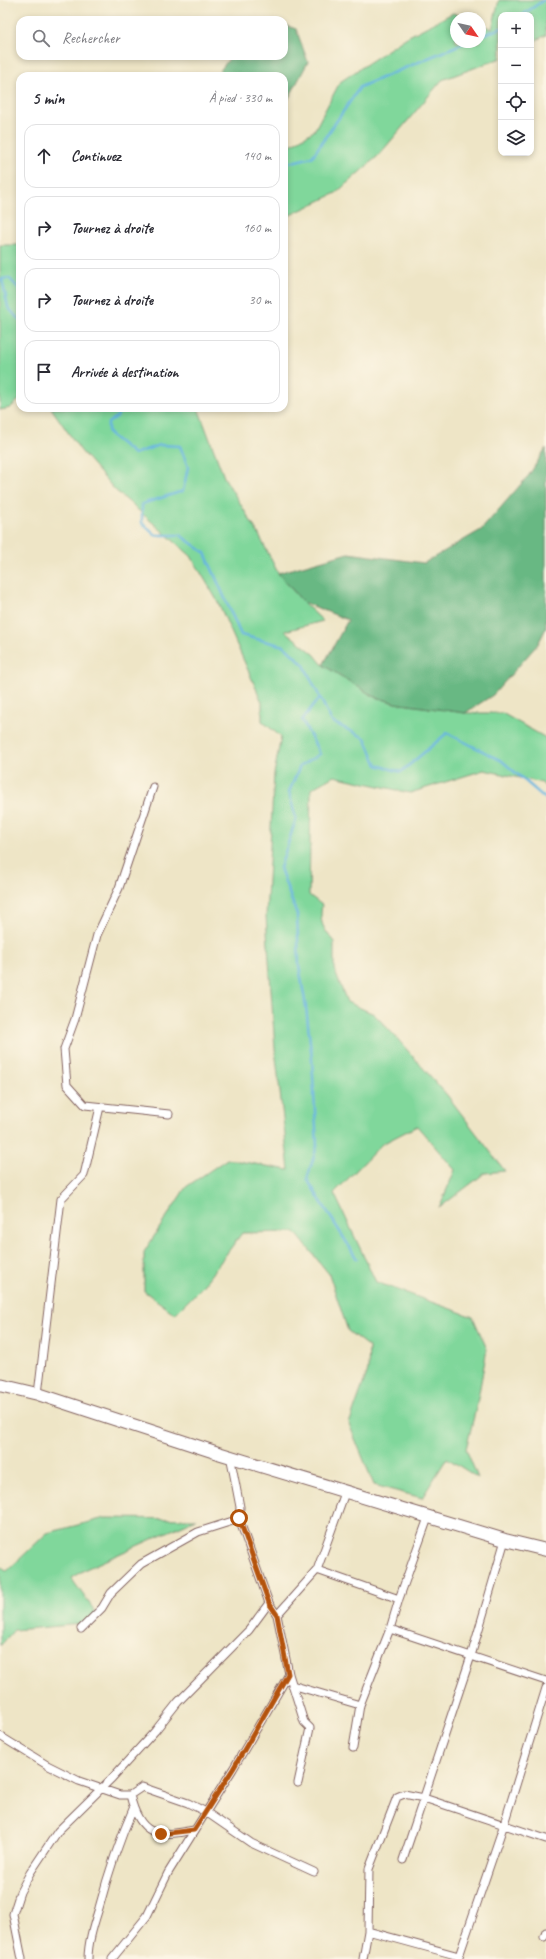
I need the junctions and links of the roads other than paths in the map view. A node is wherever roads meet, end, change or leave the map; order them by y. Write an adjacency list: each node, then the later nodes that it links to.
1 (153, 787): 2 (street)
2 (100, 1107): 3 (street); 5 (street)
3 (169, 1114)
4 (0, 1385): 5 (highway)
5 (38, 1394): 6 (highway)
6 (230, 1455): 7 (highway); 9 (street)
7 (346, 1490): 8 (highway); 12 (street)
8 (430, 1515): 10 (highway); 13 (street)
9 (239, 1518): 14 (street); 16 (street)
10 (506, 1540): 11 (highway); 18 (street)
11 (546, 1550)
12 (317, 1570): 13 (street); 15 (street)
13 (399, 1599): 17 (street)
14 (269, 1603): 15 (street); 27 (street)
15 (277, 1615): 19 (street)
16 (81, 1629)
17 (390, 1629): 18 (street); 23 (street)
18 (471, 1656): 20 (street); 29 (street)
19 (288, 1674): 21 (street); 31 (street)
20 (546, 1680)
21 (292, 1685): 23 (street); 26 (street)
22 (546, 1688): 32 (street)
23 (360, 1705): 25 (street)
24 (0, 1736): 27 (street)
25 (353, 1748)
26 (298, 1783)
27 (101, 1788): 28 (street); 39 (street)
28 (130, 1796): 30 (street); 31 (street)
29 (424, 1798): 32 (street); 35 (street); 37 (street)
30 (133, 1809): 33 (street); 40 (street)
31 (206, 1812): 33 (street); 36 (street)
32 (504, 1824): 34 (street); 38 (street)
33 (194, 1830): 41 (street)
34 (546, 1839)
35 (404, 1860)
36 (314, 1872)
37 (368, 1931): 38 (street); 42 (street)
38 (458, 1957)
39 (22, 1959)
40 (88, 1959)
41 (112, 1959)
42 (363, 1959)

